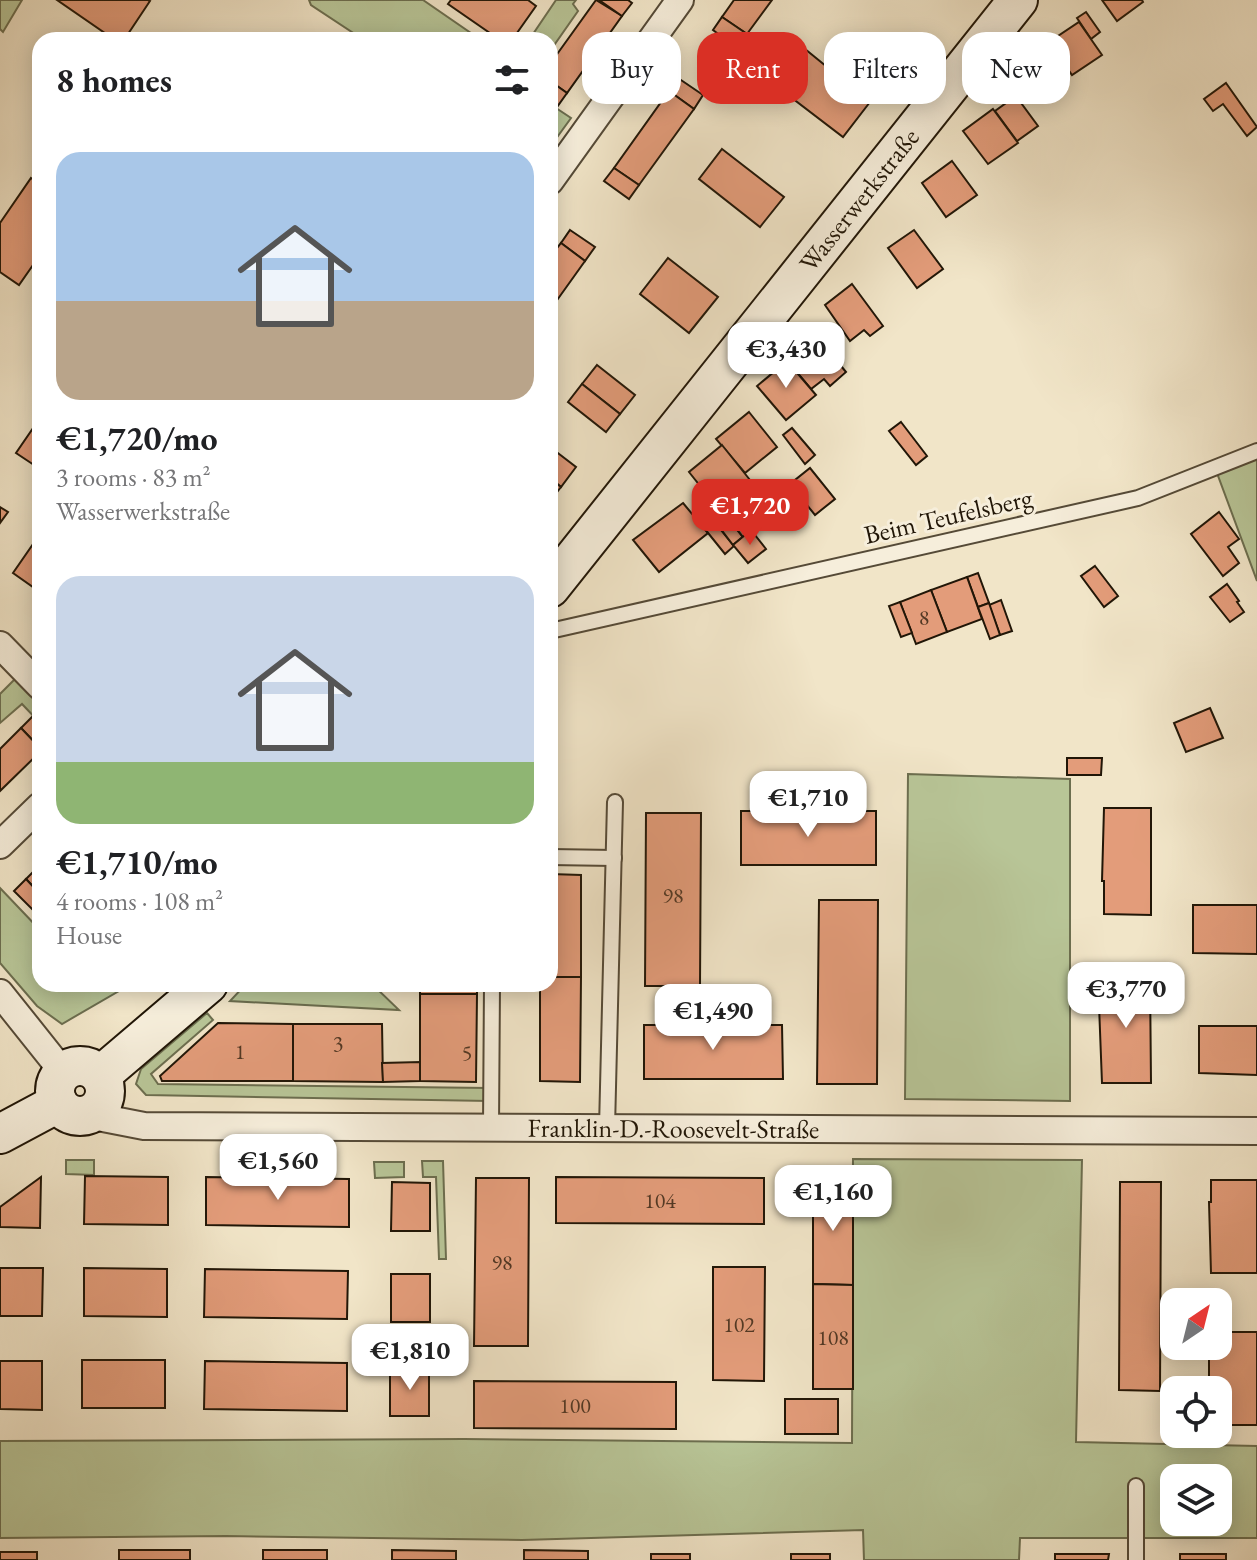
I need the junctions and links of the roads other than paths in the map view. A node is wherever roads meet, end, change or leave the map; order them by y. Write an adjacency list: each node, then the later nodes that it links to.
1 (679, 0): 3 (street)
2 (1018, 0): 5 (street, Wasserwerkstraße)
3 (558, 170)
4 (1257, 451): 6 (lane, Beim Teufelsberg)
5 (558, 578)
6 (558, 629)
7 (0, 645): 8 (street)
8 (32, 678)
9 (615, 802): 13 (lane)
10 (32, 814): 11 (street)
11 (0, 845)
12 (558, 857): 13 (lane)
13 (614, 858): 20 (lane)
14 (200, 992): 18 (street)
15 (492, 992): 19 (lane)
16 (0, 993): 17 (street)
17 (60, 1088): 18 (street); 22 (street)
18 (97, 1094): 19 (street, Franklin-D.-Roosevelt-Straße)
19 (491, 1127): 20 (street, Franklin-D.-Roosevelt-Straße)
20 (607, 1128): 21 (street, Franklin-D.-Roosevelt-Straße)
21 (1257, 1131)
22 (0, 1134)
23 (1136, 1486): 24 (lane)
24 (1136, 1560)

